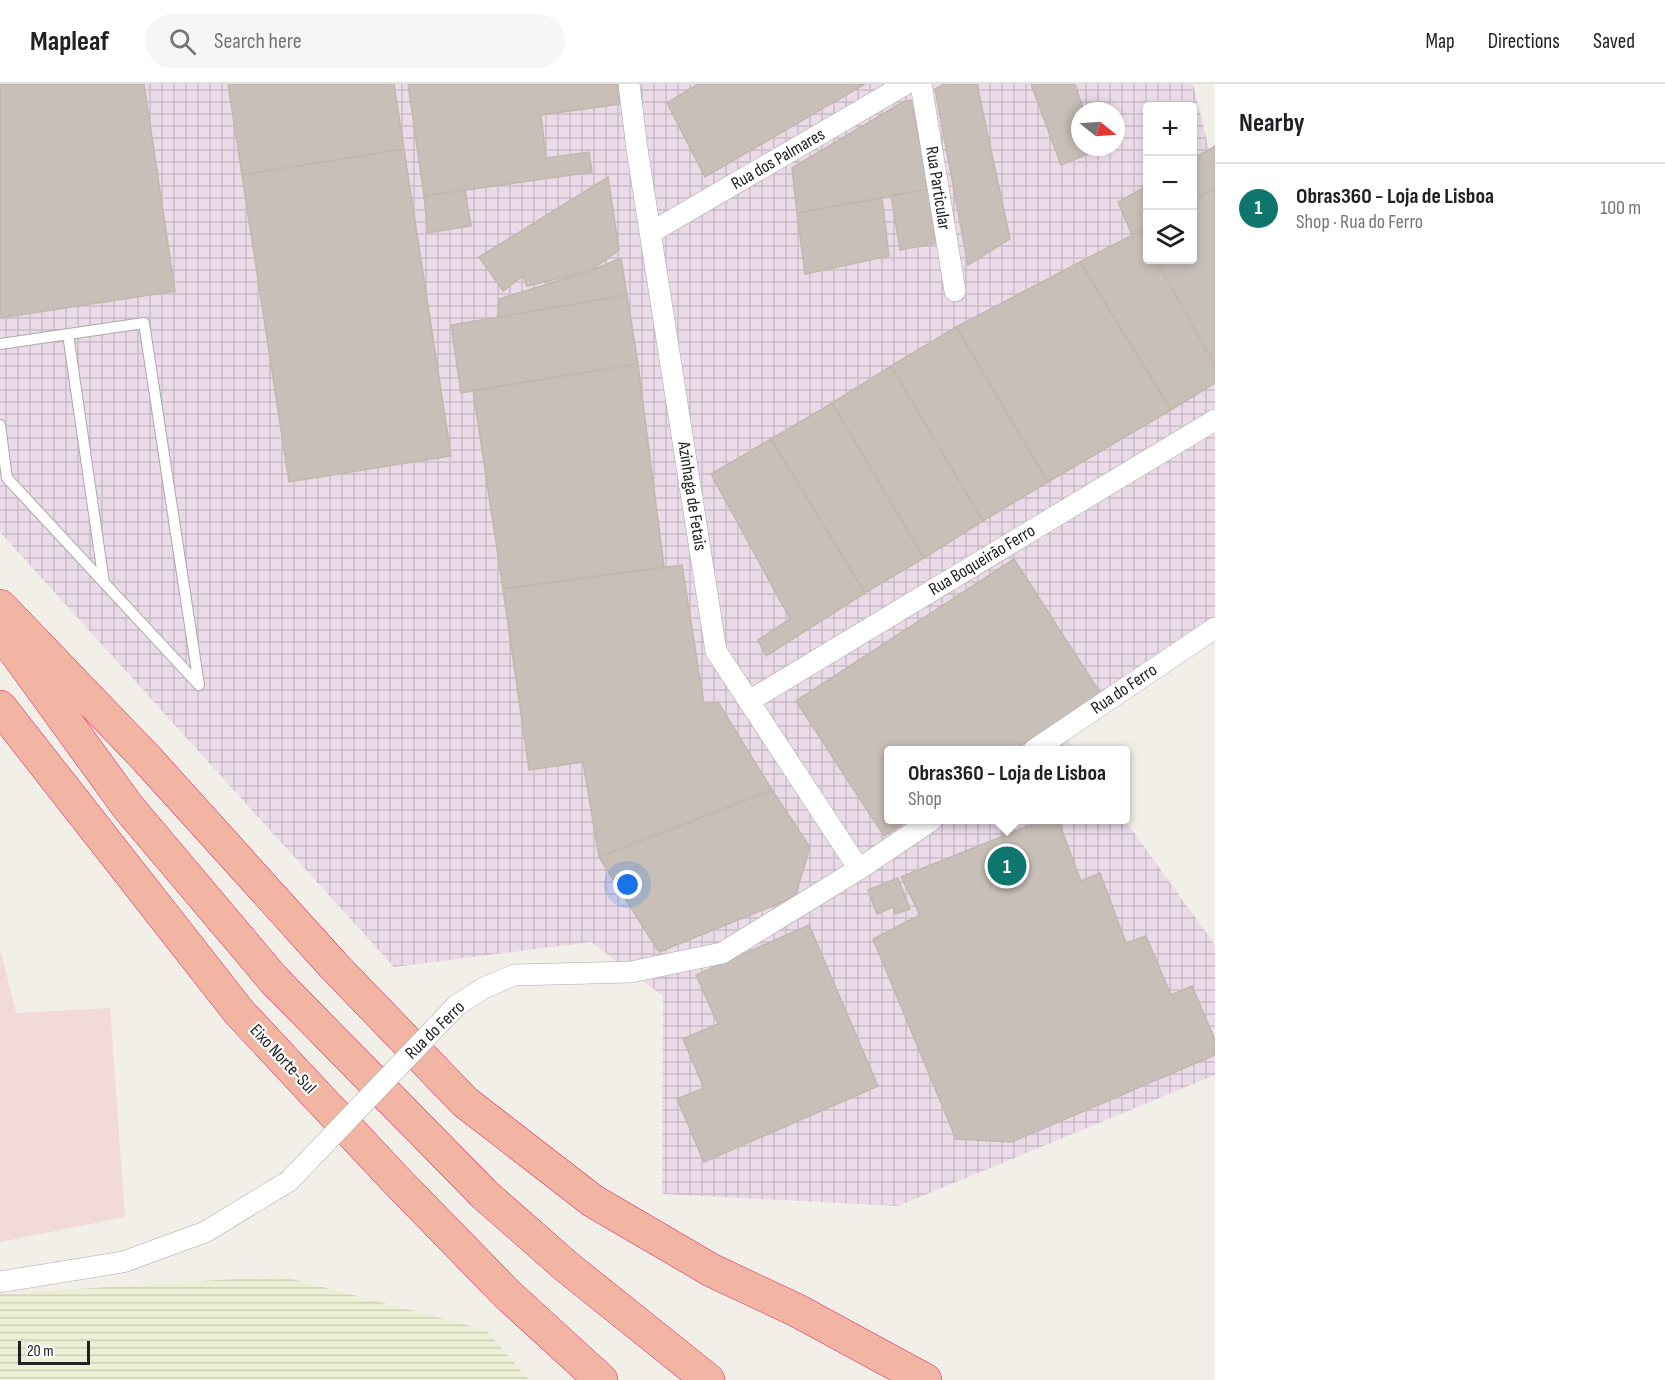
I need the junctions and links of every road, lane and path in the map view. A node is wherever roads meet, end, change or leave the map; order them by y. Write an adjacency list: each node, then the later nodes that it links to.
1 (629, 84): 4 (street, Azinhaga de Fetais)
2 (906, 84): 4 (street, Rua dos Palmares)
3 (921, 84): 5 (street, Rua Particular)
4 (650, 233): 14 (street, Azinhaga de Fetais)
5 (955, 291)
6 (68, 334): 7 (lane); 10 (lane); 10 (lane)
7 (0, 344)
8 (1215, 420): 14 (street, Rua Boqueirão Ferro)
9 (0, 425): 10 (lane)
10 (104, 583)
11 (0, 606): 22 (highway)
12 (1215, 628): 16 (street, Rua do Ferro)
13 (0, 630): 21 (highway)
14 (749, 701): 18 (street, Azinhaga de Fetais)
15 (0, 707): 20 (highway, Eixo Norte-Sul)
16 (1040, 746)
17 (925, 824): 18 (street, Rua do Ferro)
18 (859, 869): 19 (street, Rua do Ferro, bridge)
19 (0, 1281)
20 (601, 1380)
21 (708, 1380)
22 (925, 1380)

